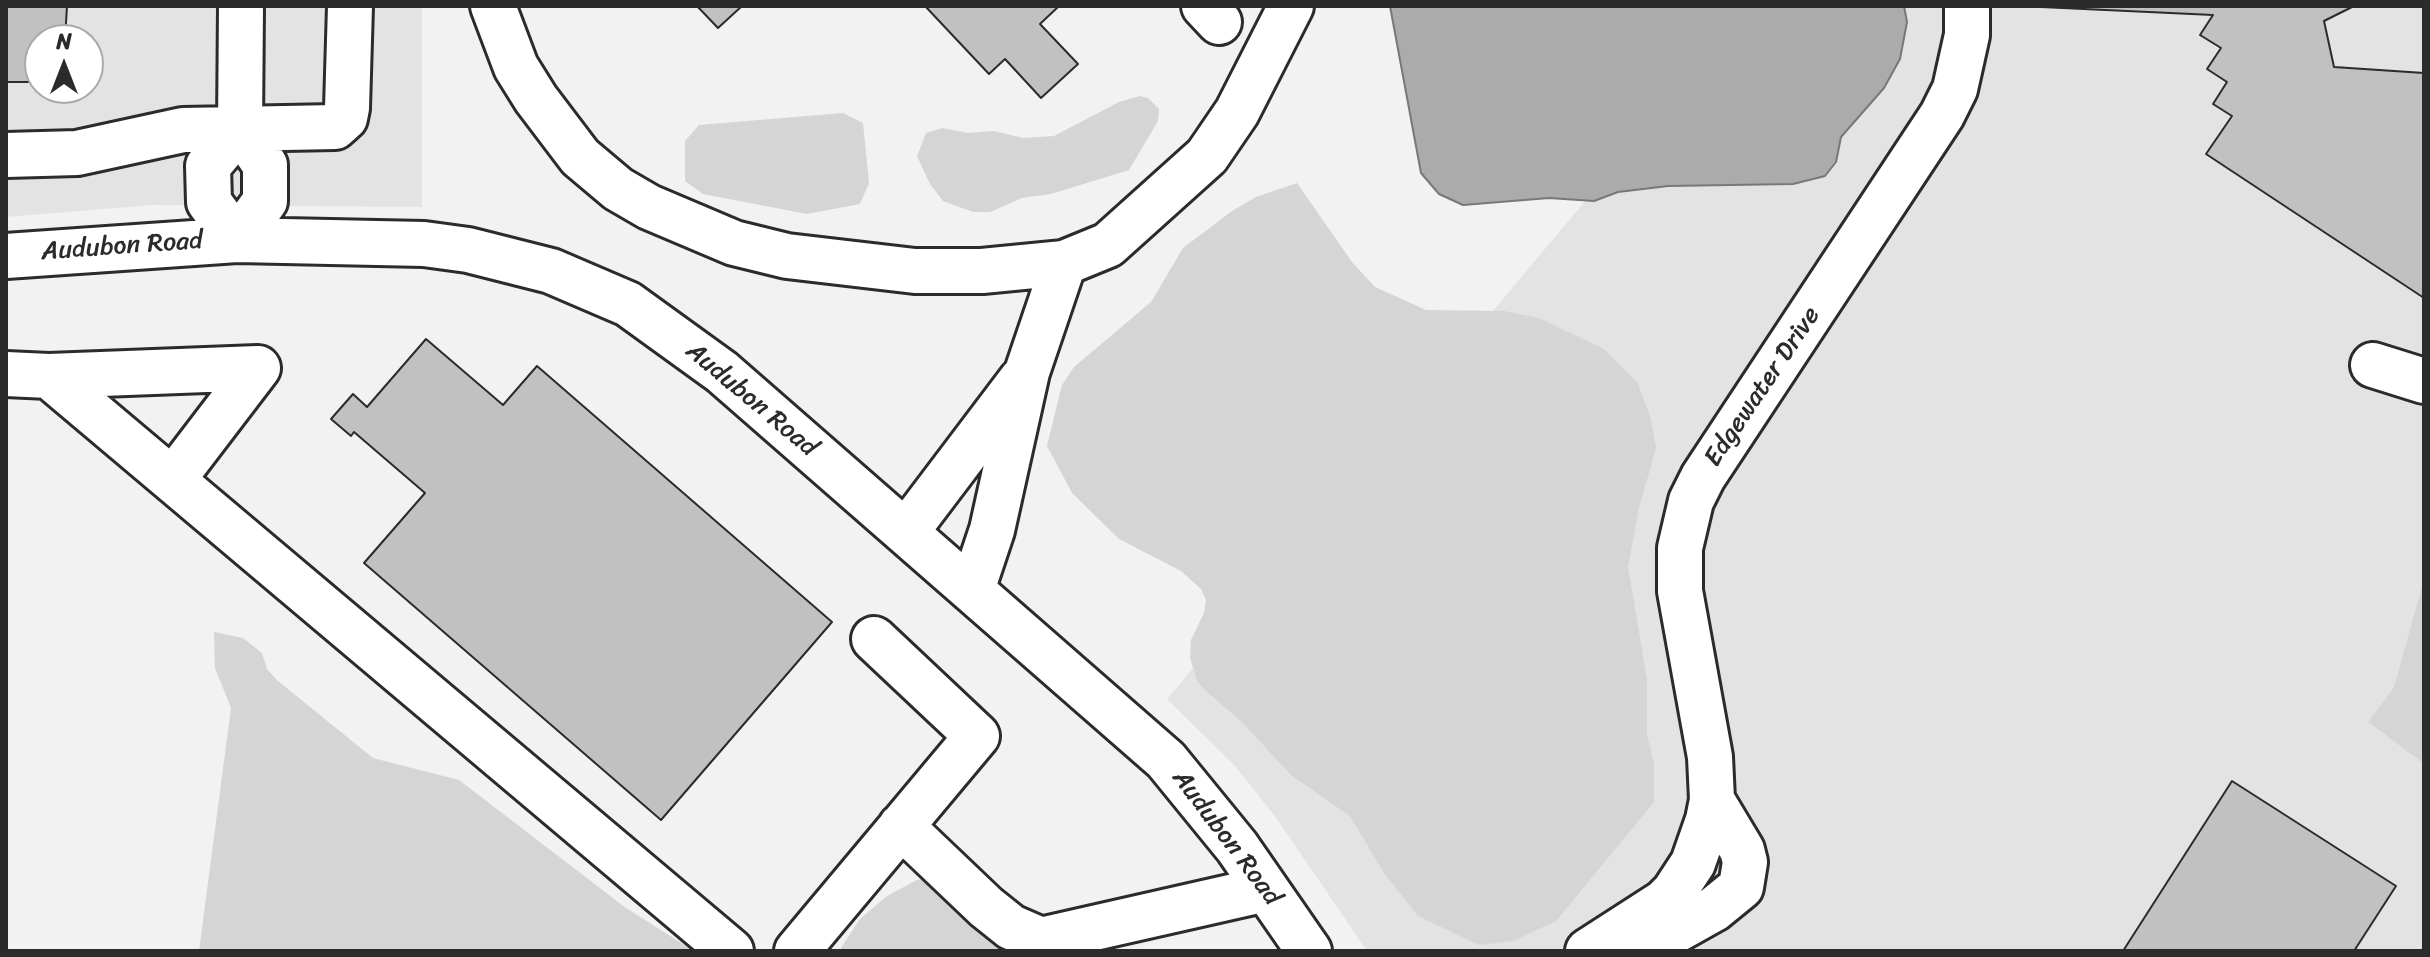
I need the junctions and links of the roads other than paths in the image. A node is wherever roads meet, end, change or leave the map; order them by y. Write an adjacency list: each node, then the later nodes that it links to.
1 (241, 6): 6 (street)
2 (350, 6): 6 (street)
3 (493, 6): 10 (street)
4 (1291, 6): 10 (street)
5 (1967, 6): 22 (street, Edgewater Drive)
6 (240, 128): 7 (street); 8 (street)
7 (6, 155)
8 (237, 240): 9 (street, Audubon Road); 17 (street, Audubon Road)
9 (6, 256)
10 (1064, 263): 12 (street)
11 (2373, 365): 15 (street)
12 (1027, 372): 17 (street); 18 (street)
13 (6, 374): 14 (street)
14 (49, 376): 16 (street); 16 (street)
15 (2424, 381)
16 (174, 478): 23 (street)
17 (906, 532): 18 (street, Audubon Road)
18 (972, 590): 21 (street, Audubon Road)
19 (874, 639): 20 (street)
20 (901, 826): 21 (street); 24 (street)
21 (1266, 889): 25 (street, Audubon Road)
22 (1674, 913): 26 (street, Edgewater Drive); 27 (street, Edgewater Drive)
23 (731, 951)
24 (797, 951)
25 (1309, 951)
26 (1588, 951)
27 (1639, 951)

